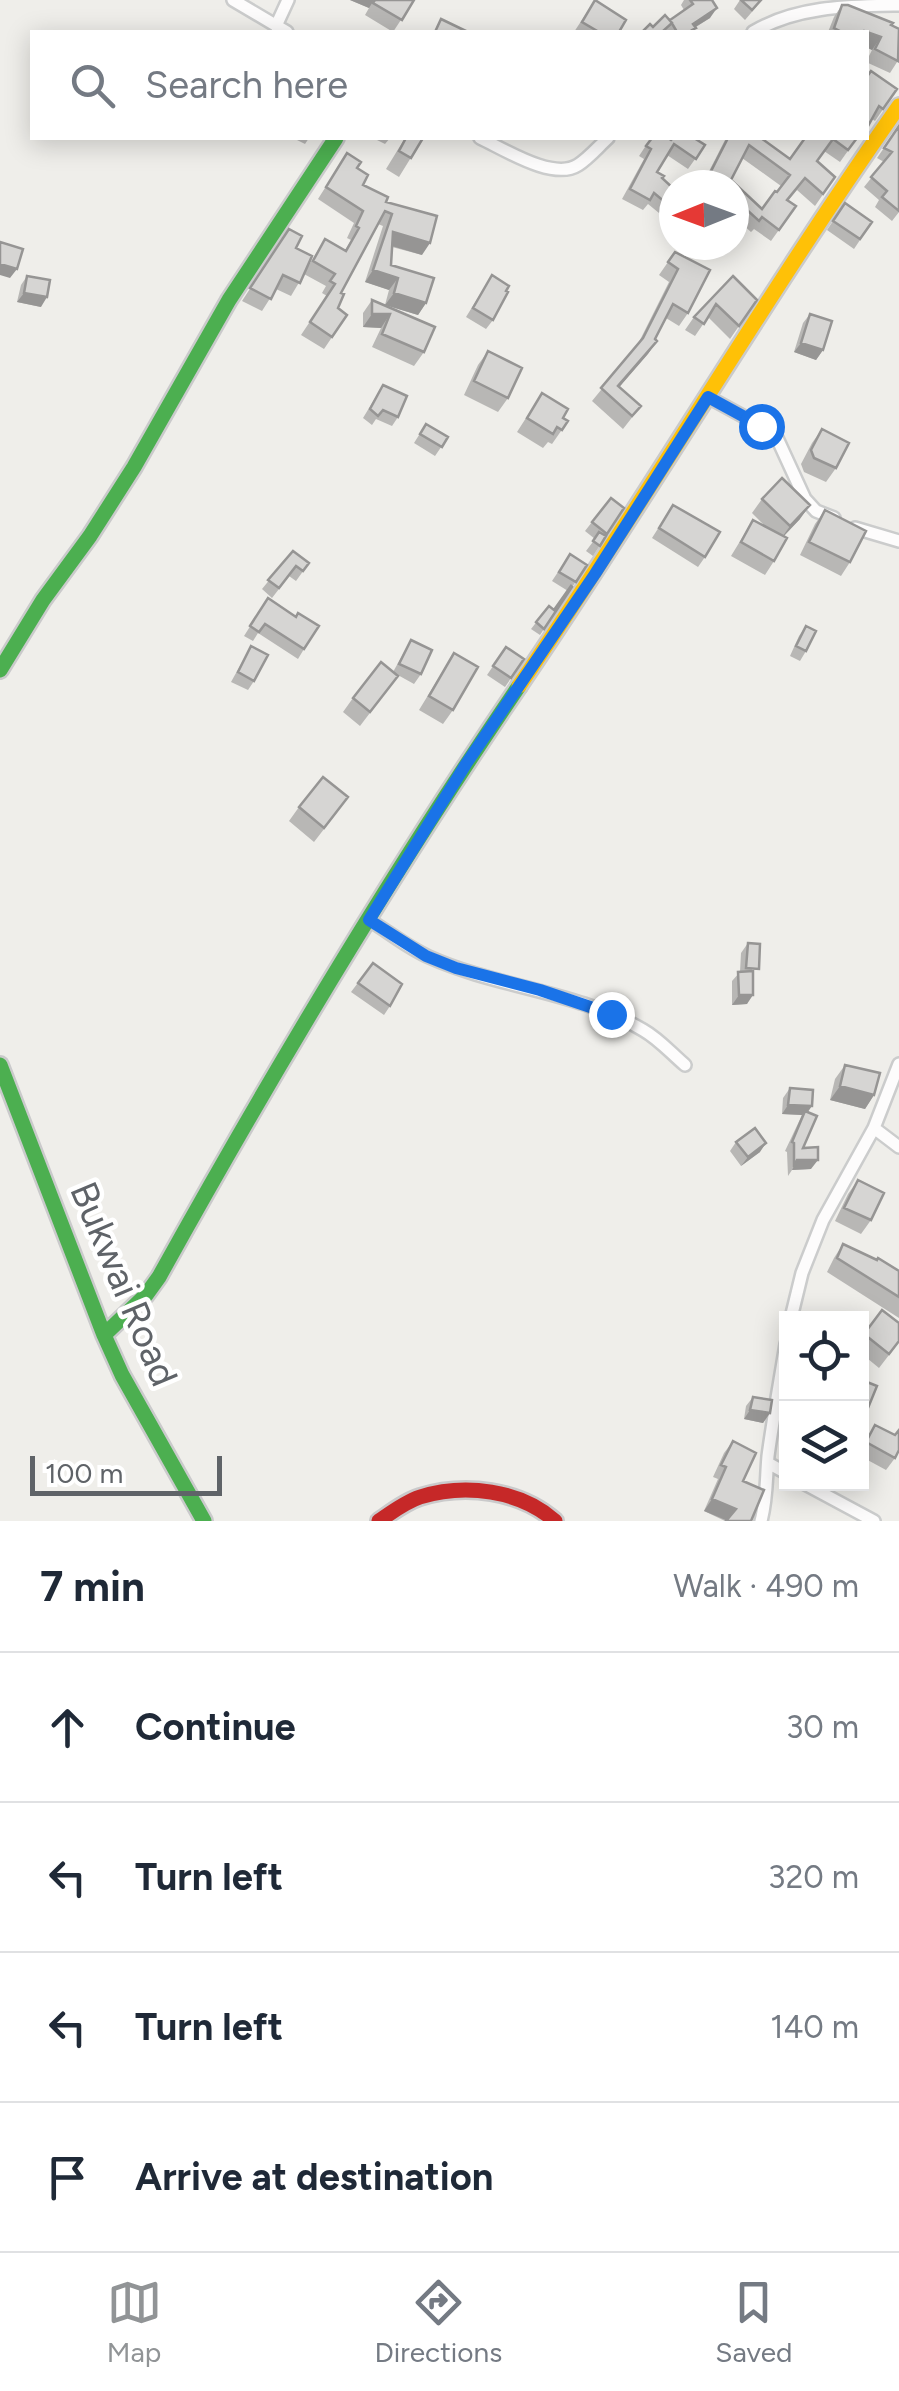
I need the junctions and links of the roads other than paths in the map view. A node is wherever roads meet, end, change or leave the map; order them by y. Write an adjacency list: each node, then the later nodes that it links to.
1 (233, 0): 4 (street)
2 (288, 0): 4 (street)
3 (899, 4): 5 (street)
4 (281, 29)
5 (757, 30)
6 (899, 106): 10 (street)
7 (335, 140): 12 (street)
8 (484, 140): 9 (street)
9 (606, 140)
10 (708, 397): 11 (street); 13 (street)
11 (899, 541)
12 (0, 670)
13 (369, 920): 16 (street); 20 (street)
14 (899, 1064): 17 (street)
15 (0, 1065): 20 (street, Bukwai Road)
16 (685, 1065)
17 (874, 1128): 18 (street); 19 (street)
18 (899, 1147)
19 (793, 1311)
20 (104, 1334): 25 (street, Bukwai Road)
21 (779, 1390): 22 (street)
22 (768, 1463): 23 (street); 28 (street)
23 (779, 1469)
24 (819, 1491): 29 (street)
25 (204, 1521)
26 (379, 1521): 27 (street)
27 (555, 1521)
28 (761, 1521)
29 (874, 1521)

